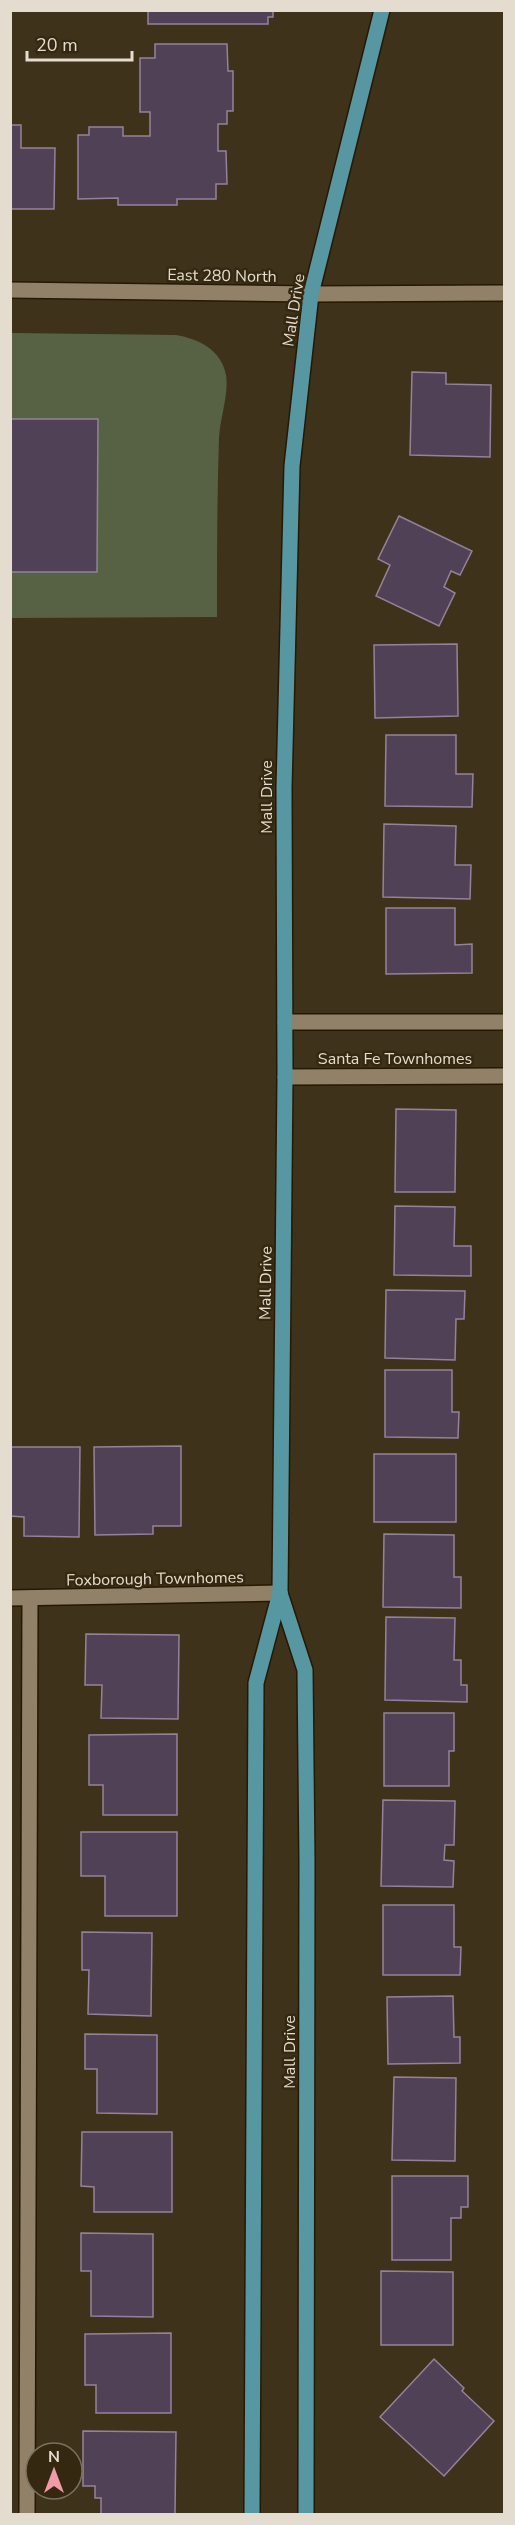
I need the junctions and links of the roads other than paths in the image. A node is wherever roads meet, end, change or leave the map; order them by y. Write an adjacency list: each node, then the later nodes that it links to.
1 (382, 10): 4 (main road, Mall Drive)
2 (10, 290): 4 (street, East 280 North)
3 (504, 293): 4 (street, East 280 North)
4 (311, 294): 5 (main road, Mall Drive)
5 (285, 1022): 6 (street); 8 (main road, Mall Drive)
6 (504, 1022)
7 (504, 1076): 8 (street, Santa Fe Townhomes)
8 (285, 1077): 9 (main road, Mall Drive)
9 (280, 1593): 11 (street, Foxborough Townhomes); 13 (main road, Mall Drive); 14 (main road, Mall Drive)
10 (10, 1598): 11 (street, Foxborough Townhomes)
11 (30, 1598): 12 (street)
12 (27, 2514)
13 (252, 2514)
14 (306, 2514)

